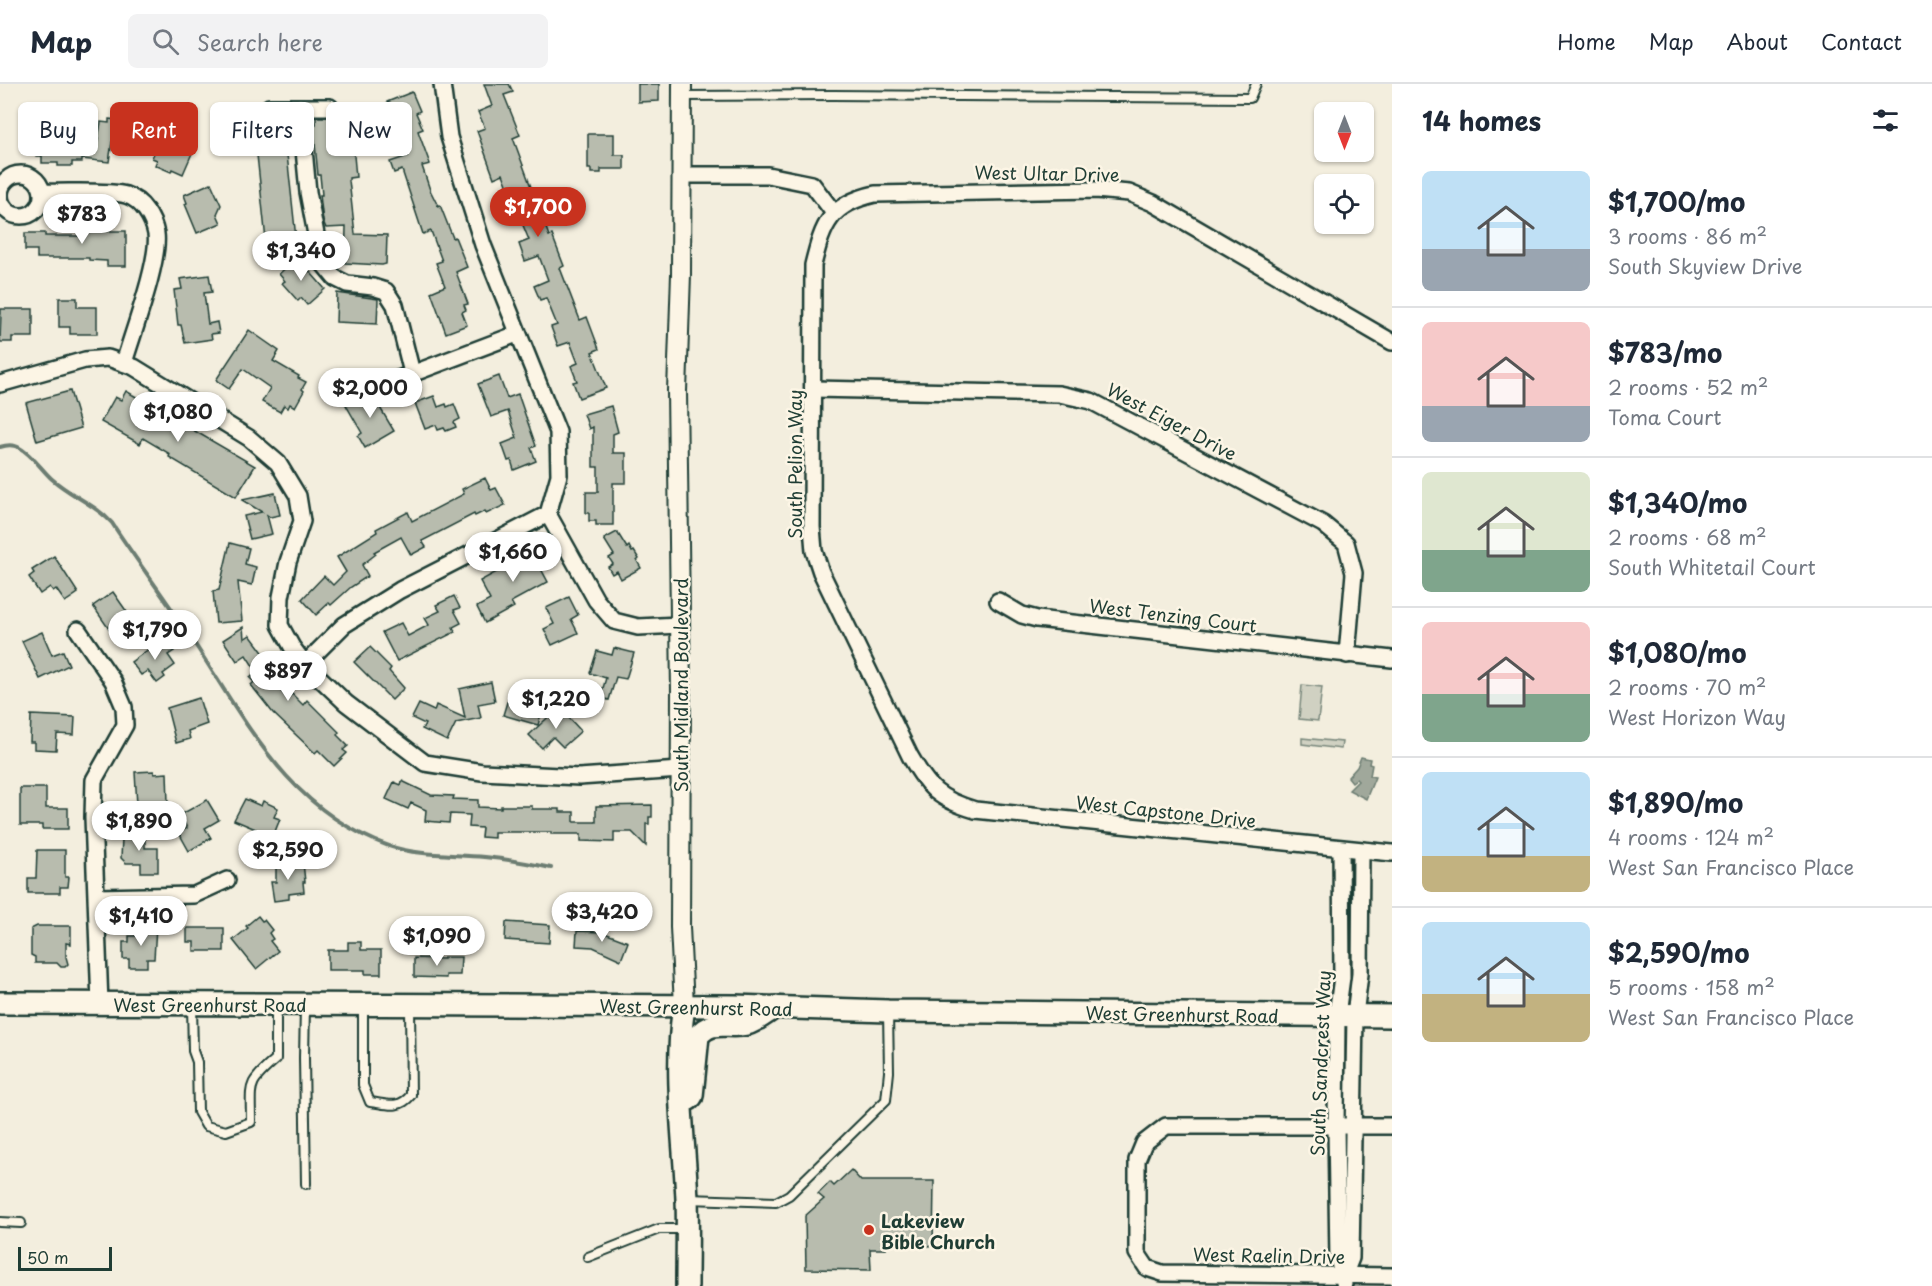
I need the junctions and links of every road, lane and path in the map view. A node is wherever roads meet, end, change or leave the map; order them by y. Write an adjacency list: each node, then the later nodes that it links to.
1 (442, 84): 8 (street)
2 (1256, 84): 3 (lane)
3 (682, 90): 5 (street, South Midland Boulevard)
4 (305, 156): 11 (street)
5 (682, 175): 7 (street); 17 (street, South Midland Boulevard)
6 (43, 192): 10 (street)
7 (834, 213): 9 (street, West Ultar Drive); 14 (street, South Pelion Way)
8 (517, 334): 11 (street); 15 (street)
9 (1392, 342)
10 (124, 363): 13 (street); 21 (street)
11 (412, 374): 12 (street)
12 (393, 381)
13 (0, 384)
14 (813, 389): 19 (street, West Eiger Drive); 23 (street, South Pelion Way)
15 (548, 514): 17 (street); 21 (street)
16 (998, 601): 19 (street, West Tenzing Court)
17 (680, 626): 22 (street, South Midland Boulevard)
18 (78, 630): 28 (street)
19 (1347, 655): 20 (street, West Tenzing Court)
20 (1392, 659)
21 (305, 664): 22 (street)
22 (680, 770): 36 (street, South Midland Boulevard)
23 (940, 796): 24 (street, West Capstone Drive)
24 (1341, 849): 25 (street, West Capstone Drive); 39 (street, South Sandcrest Way)
25 (1361, 851): 26 (street, West Capstone Drive); 39 (street, South Sandcrest Way)
26 (1392, 853)
27 (227, 880): 28 (street)
28 (97, 897): 30 (street)
29 (0, 1003): 30 (main road, West Greenhurst Road)
30 (100, 1004): 31 (main road, West Greenhurst Road)
31 (192, 1004): 32 (main road, West Greenhurst Road); 32 (lane)
32 (276, 1005): 33 (main road, West Greenhurst Road)
33 (305, 1005): 34 (main road, West Greenhurst Road); 45 (lane)
34 (363, 1005): 35 (main road, West Greenhurst Road); 35 (lane)
35 (410, 1005): 36 (main road, West Greenhurst Road)
36 (684, 1006): 37 (main road, West Greenhurst Road); 41 (main road, South Midland Boulevard)
37 (777, 1007): 38 (main road, West Greenhurst Road); 41 (main road)
38 (888, 1011): 39 (main road, West Greenhurst Road); 46 (lane)
39 (1346, 1016): 40 (main road, West Greenhurst Road); 42 (street, South Sandcrest Way); 43 (street, South Sandcrest Way)
40 (1392, 1016)
41 (681, 1111): 46 (main road, South Midland Boulevard)
42 (1336, 1126): 43 (street); 52 (street, South Sandcrest Way); 52 (street, West Raelin Drive)
43 (1353, 1126): 44 (street); 52 (street, South Sandcrest Way)
44 (1392, 1126)
45 (306, 1184)
46 (687, 1199): 49 (main road, South Midland Boulevard)
47 (0, 1222): 48 (lane)
48 (21, 1223)
49 (687, 1229): 50 (lane); 53 (main road, South Midland Boulevard)
50 (588, 1257)
51 (1392, 1276): 52 (street, West Raelin Drive)
52 (1344, 1281)
53 (687, 1286)

